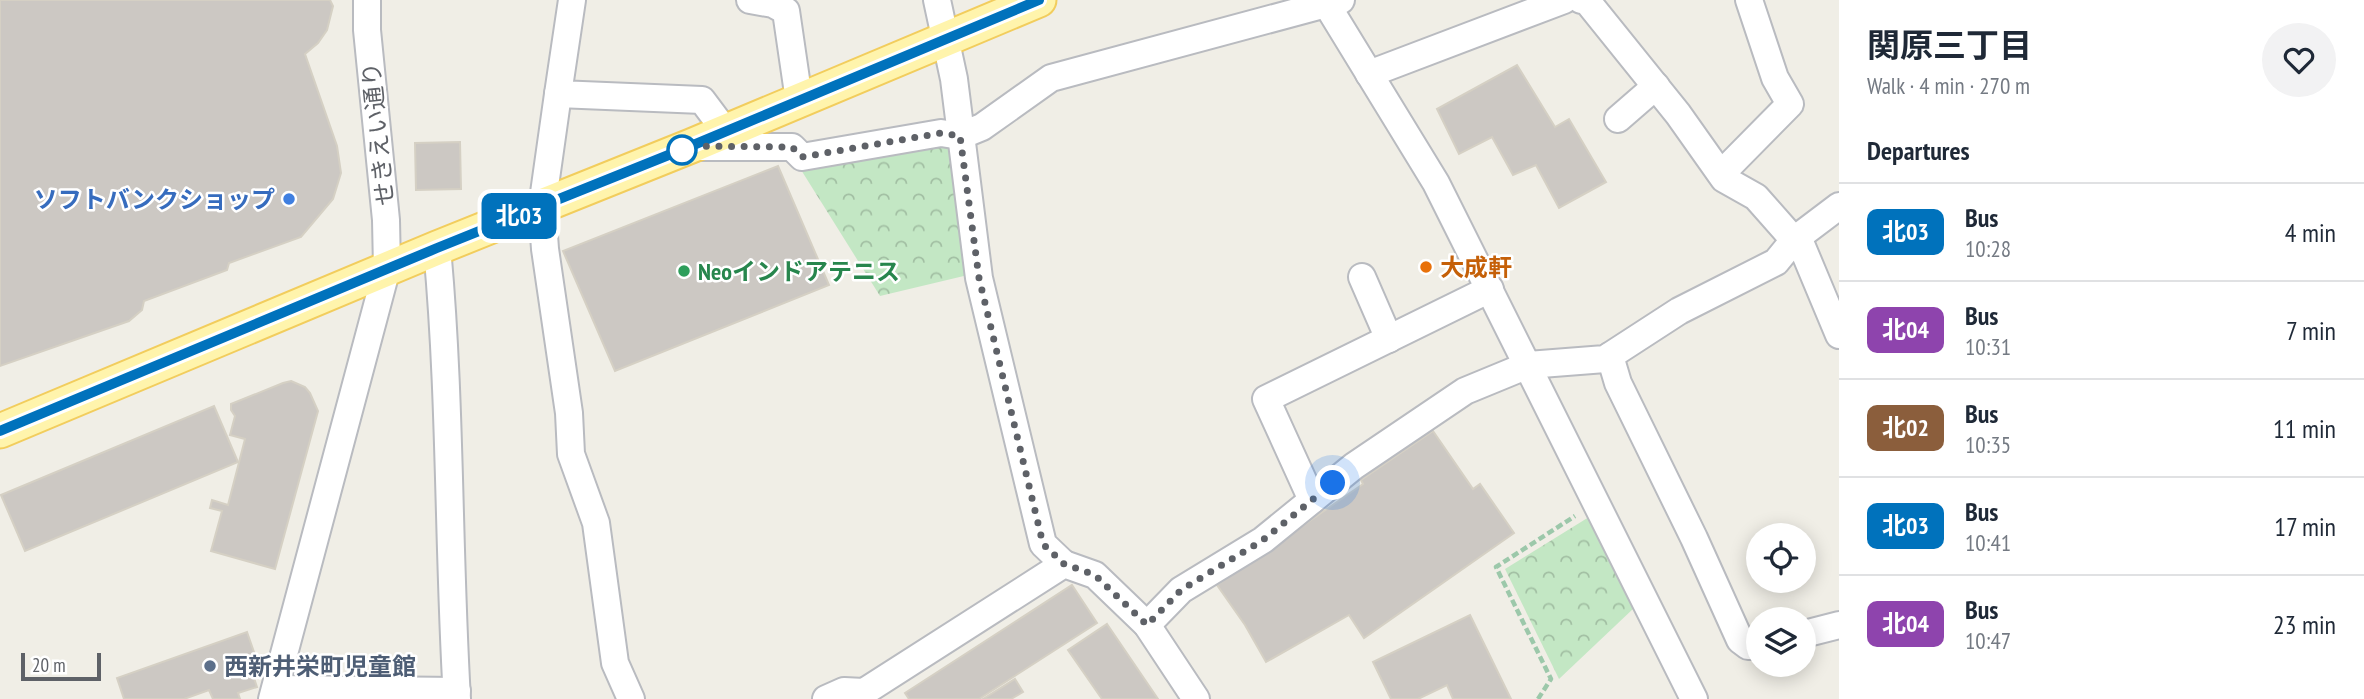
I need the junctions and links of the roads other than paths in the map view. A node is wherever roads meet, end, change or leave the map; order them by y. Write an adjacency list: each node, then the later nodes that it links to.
1 (367, 0): 24 (street, せきえい通り)
2 (572, 0): 13 (street)
3 (937, 0): 10 (street)
4 (1039, 0): 10 (main road)
5 (1564, 0): 11 (street)
6 (1581, 0): 12 (street)
7 (1749, 0): 19 (street)
8 (765, 1): 14 (street)
9 (1330, 1): 11 (street); 17 (street)
10 (945, 38): 14 (main road); 17 (street)
11 (1369, 74): 26 (street)
12 (1656, 86): 15 (street); 19 (street)
13 (558, 94): 16 (street); 21 (street)
14 (799, 100): 16 (main road)
15 (1618, 118)
16 (726, 132): 18 (main road)
17 (960, 136): 18 (street); 33 (street)
18 (691, 146): 21 (main road)
19 (1721, 174): 22 (street)
20 (1839, 206): 22 (street)
21 (542, 207): 23 (main road); 41 (street)
22 (1796, 239): 27 (street); 29 (street)
23 (437, 248): 24 (main road); 39 (street)
24 (387, 268): 31 (main road); 38 (street, せきえい通り)
25 (1362, 277): 28 (street)
26 (1490, 289): 28 (street); 30 (street)
27 (1839, 335)
28 (1389, 339): 32 (street)
29 (1610, 356): 30 (street); 37 (street)
30 (1528, 365): 32 (street); 44 (street)
31 (0, 431)
32 (1312, 500): 34 (street)
33 (1064, 564): 34 (street); 40 (street)
34 (1147, 625): 43 (street)
35 (1839, 625): 36 (street)
36 (1816, 631)
37 (1746, 644)
38 (274, 694): 39 (street)
39 (457, 695)
40 (864, 696): 42 (street)
41 (631, 699)
42 (826, 699)
43 (1196, 699)
44 (1694, 699)

